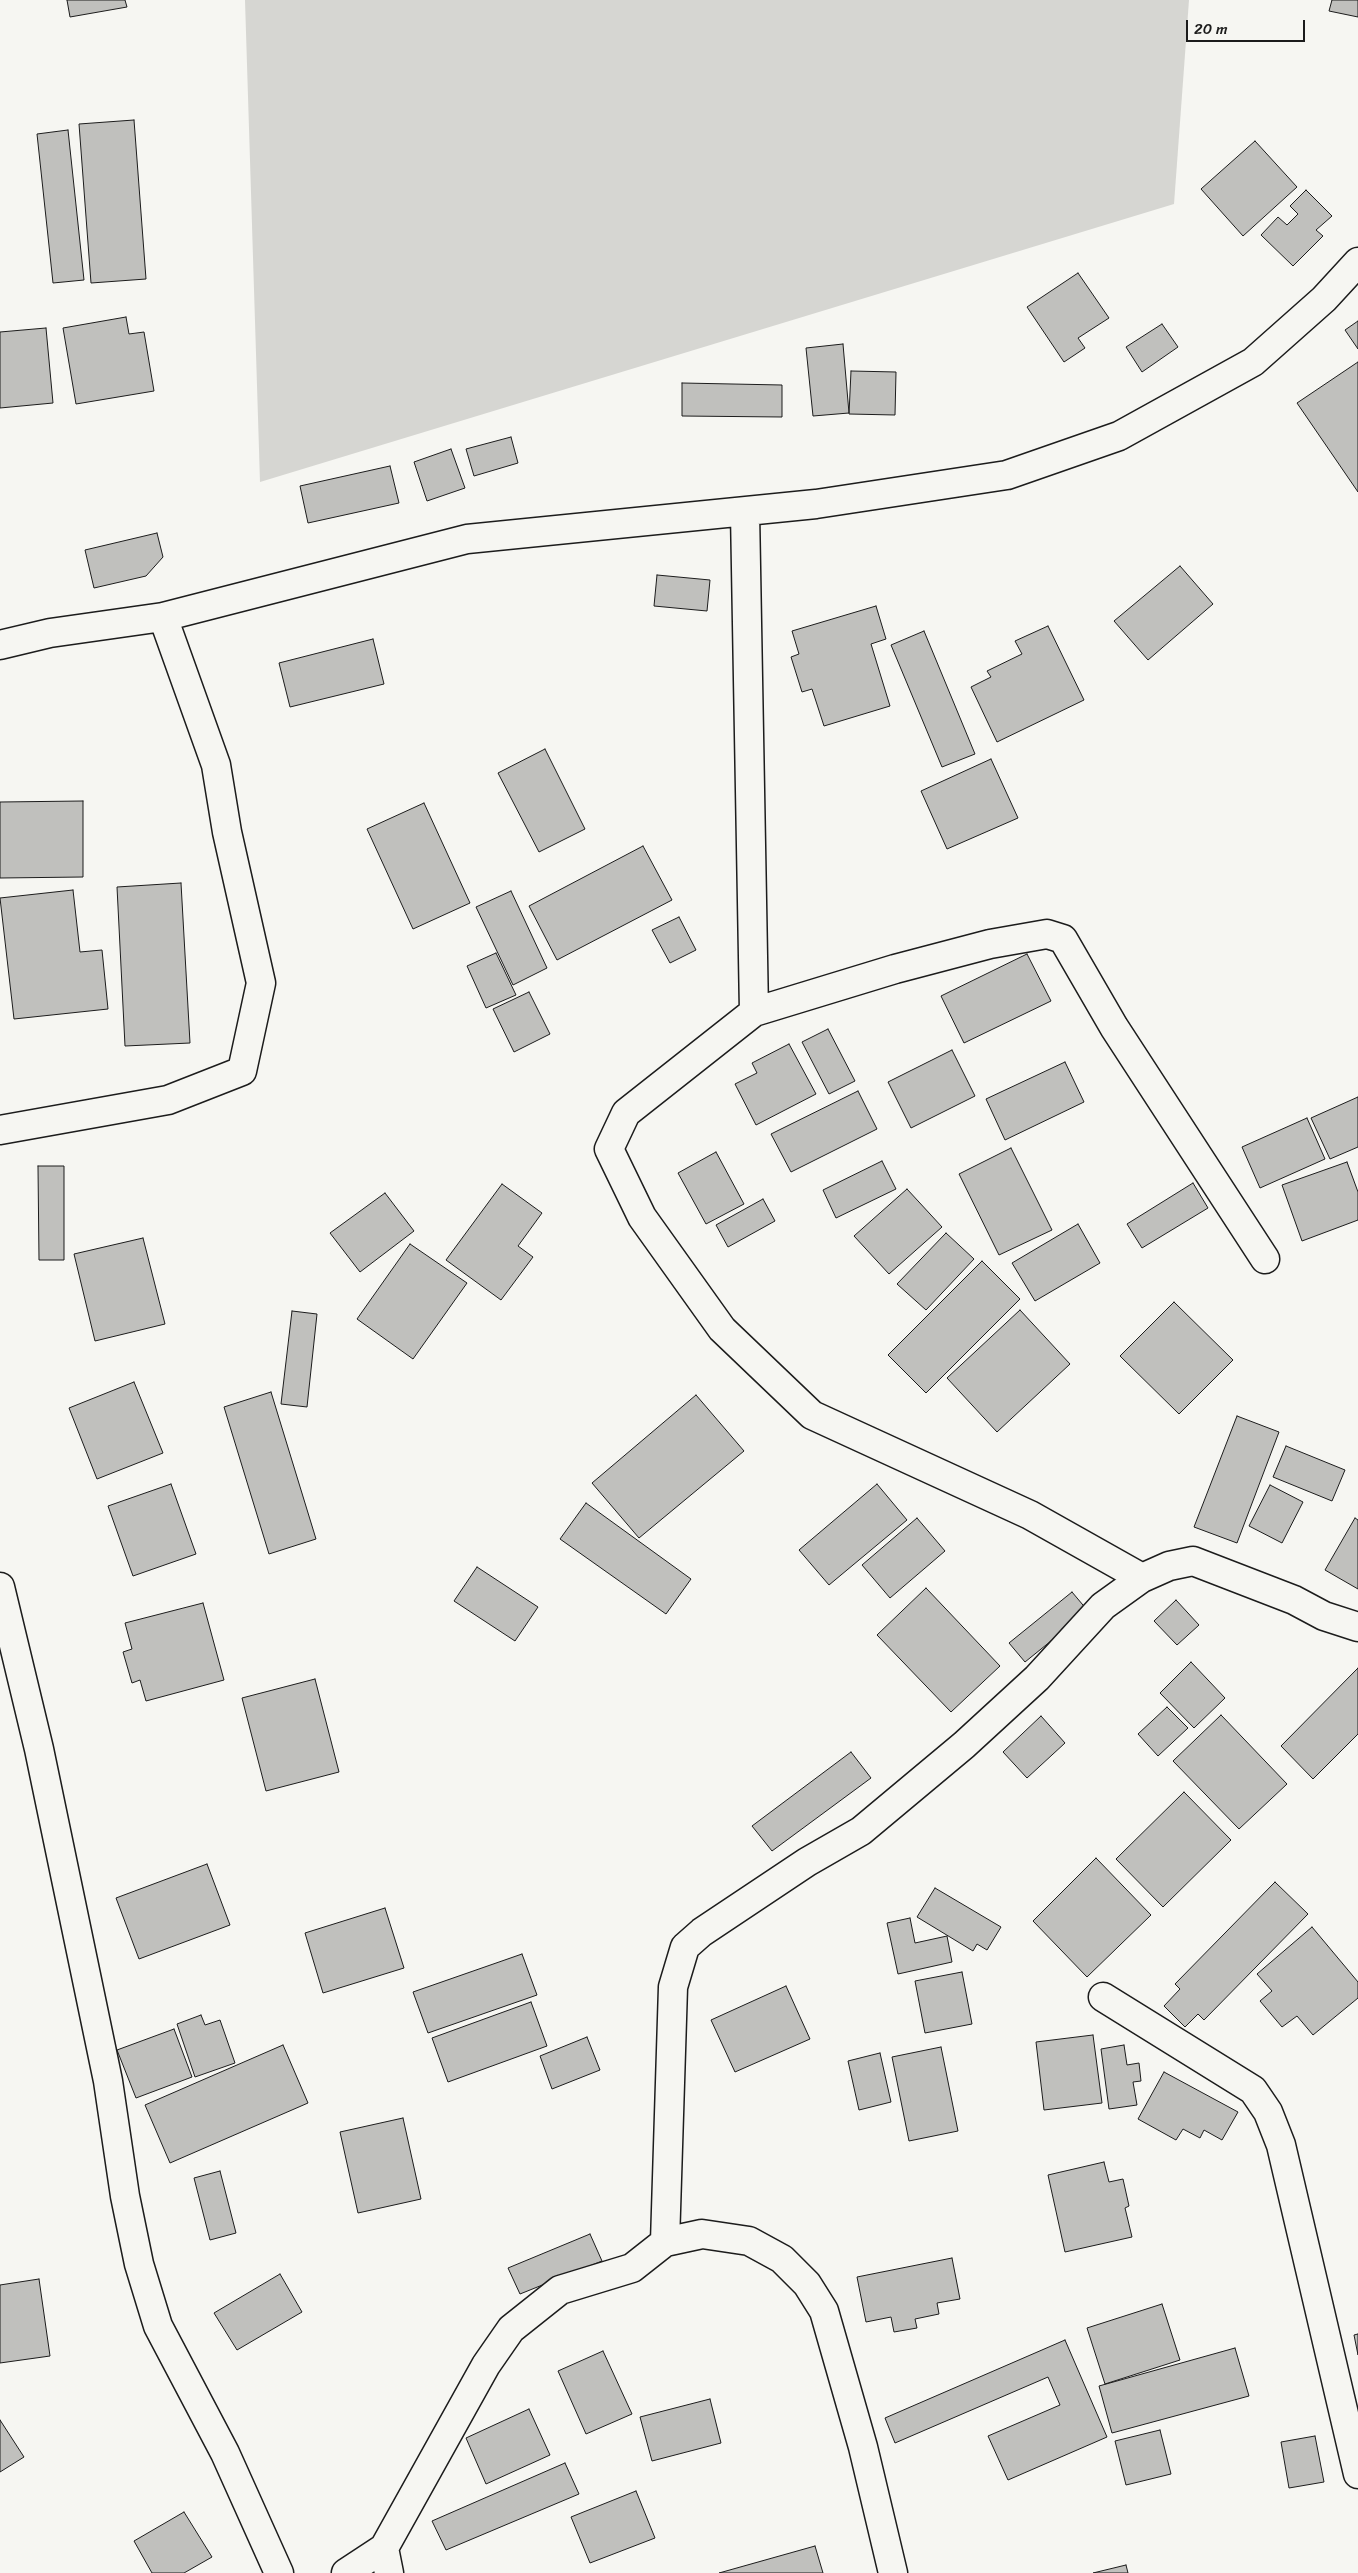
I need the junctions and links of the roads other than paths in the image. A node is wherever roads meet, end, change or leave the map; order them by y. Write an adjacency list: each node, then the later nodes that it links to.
1 (1358, 262): 2 (street)
2 (744, 512): 3 (street); 5 (street)
3 (163, 617): 4 (street); 6 (street)
4 (0, 645)
5 (754, 1012): 7 (street); 8 (street)
6 (0, 1130)
7 (1265, 1259)
8 (1142, 1578): 10 (street); 12 (street)
9 (0, 1587): 15 (street)
10 (1358, 1627)
11 (1103, 1997): 13 (street)
12 (665, 2242): 14 (street); 17 (street)
13 (1358, 2474)
14 (387, 2561): 16 (street)
15 (279, 2573)
16 (346, 2573)
17 (893, 2573)

